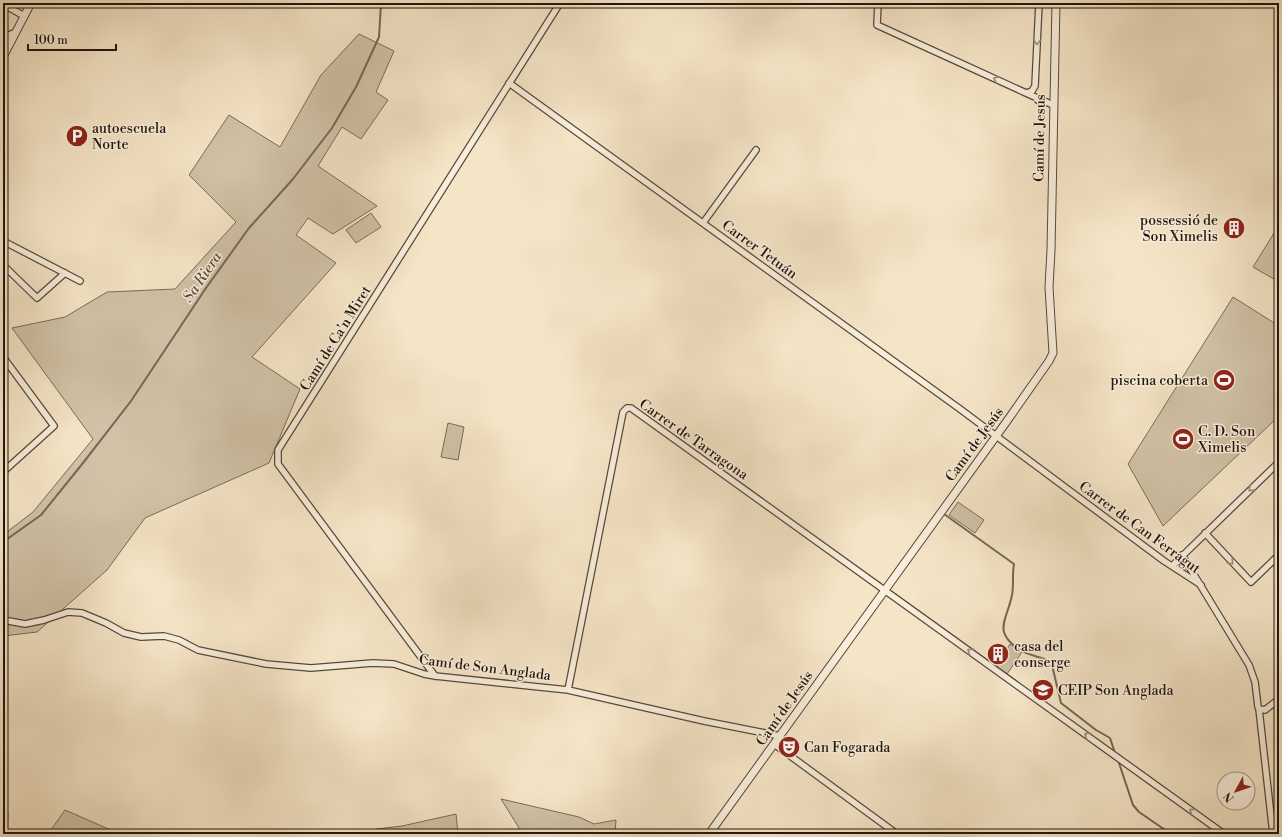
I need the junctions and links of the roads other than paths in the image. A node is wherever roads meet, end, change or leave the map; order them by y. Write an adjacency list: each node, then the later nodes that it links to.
1 (31, 3): 7 (street)
2 (560, 3): 11 (street, Camí de Ca'n Miret)
3 (878, 3): 12 (street, one-way to 3)
4 (1039, 3): 12 (street, Camí de Jesús, one-way to 12)
5 (1056, 3): 13 (street, Camí de Jesús)
6 (3, 4): 7 (street)
7 (24, 16): 8 (street)
8 (16, 32): 9 (street); 10 (street)
9 (3, 43)
10 (3, 57)
11 (509, 83): 15 (street, Carrer Tetuán); 31 (street, Camí de Ca'n Miret)
12 (1029, 92): 13 (street)
13 (1053, 105): 21 (street, Camí de Jesús)
14 (756, 150): 15 (street)
15 (703, 223): 21 (street, Carrer Tetuán)
16 (3, 241): 18 (street)
17 (3, 265): 18 (street)
18 (65, 273): 19 (street)
19 (80, 281)
20 (3, 357): 23 (street)
21 (995, 436): 27 (street, Carrer de Can Ferragut); 29 (street, Camí de Jesús)
22 (1279, 462): 24 (street, one-way to 24)
23 (3, 472)
24 (1205, 533): 25 (street); 26 (street, one-way to 26)
25 (1182, 555): 27 (street); 28 (street, Carrer de Can Ferragut)
26 (1279, 555)
27 (1172, 566): 28 (street, Carrer de Can Ferragut)
28 (1201, 585): 34 (street, Carrer de Can Ferragut)
29 (884, 590): 32 (street, Carrer de Tarragona); 35 (street, Camí de Jesús); 39 (street, one-way to 29)
30 (3, 620): 31 (street, Camí de Son Anglada)
31 (435, 676): 32 (street, Camí de Son Anglada)
32 (568, 690): 35 (street, Camí de Son Anglada)
33 (1279, 699): 34 (street)
34 (1259, 709): 40 (street)
35 (780, 736): 36 (street, Camí de Jesús)
36 (774, 744): 37 (street, Camí de Jesús); 38 (street)
37 (709, 834)
38 (898, 834)
39 (1224, 834)
40 (1273, 834)

